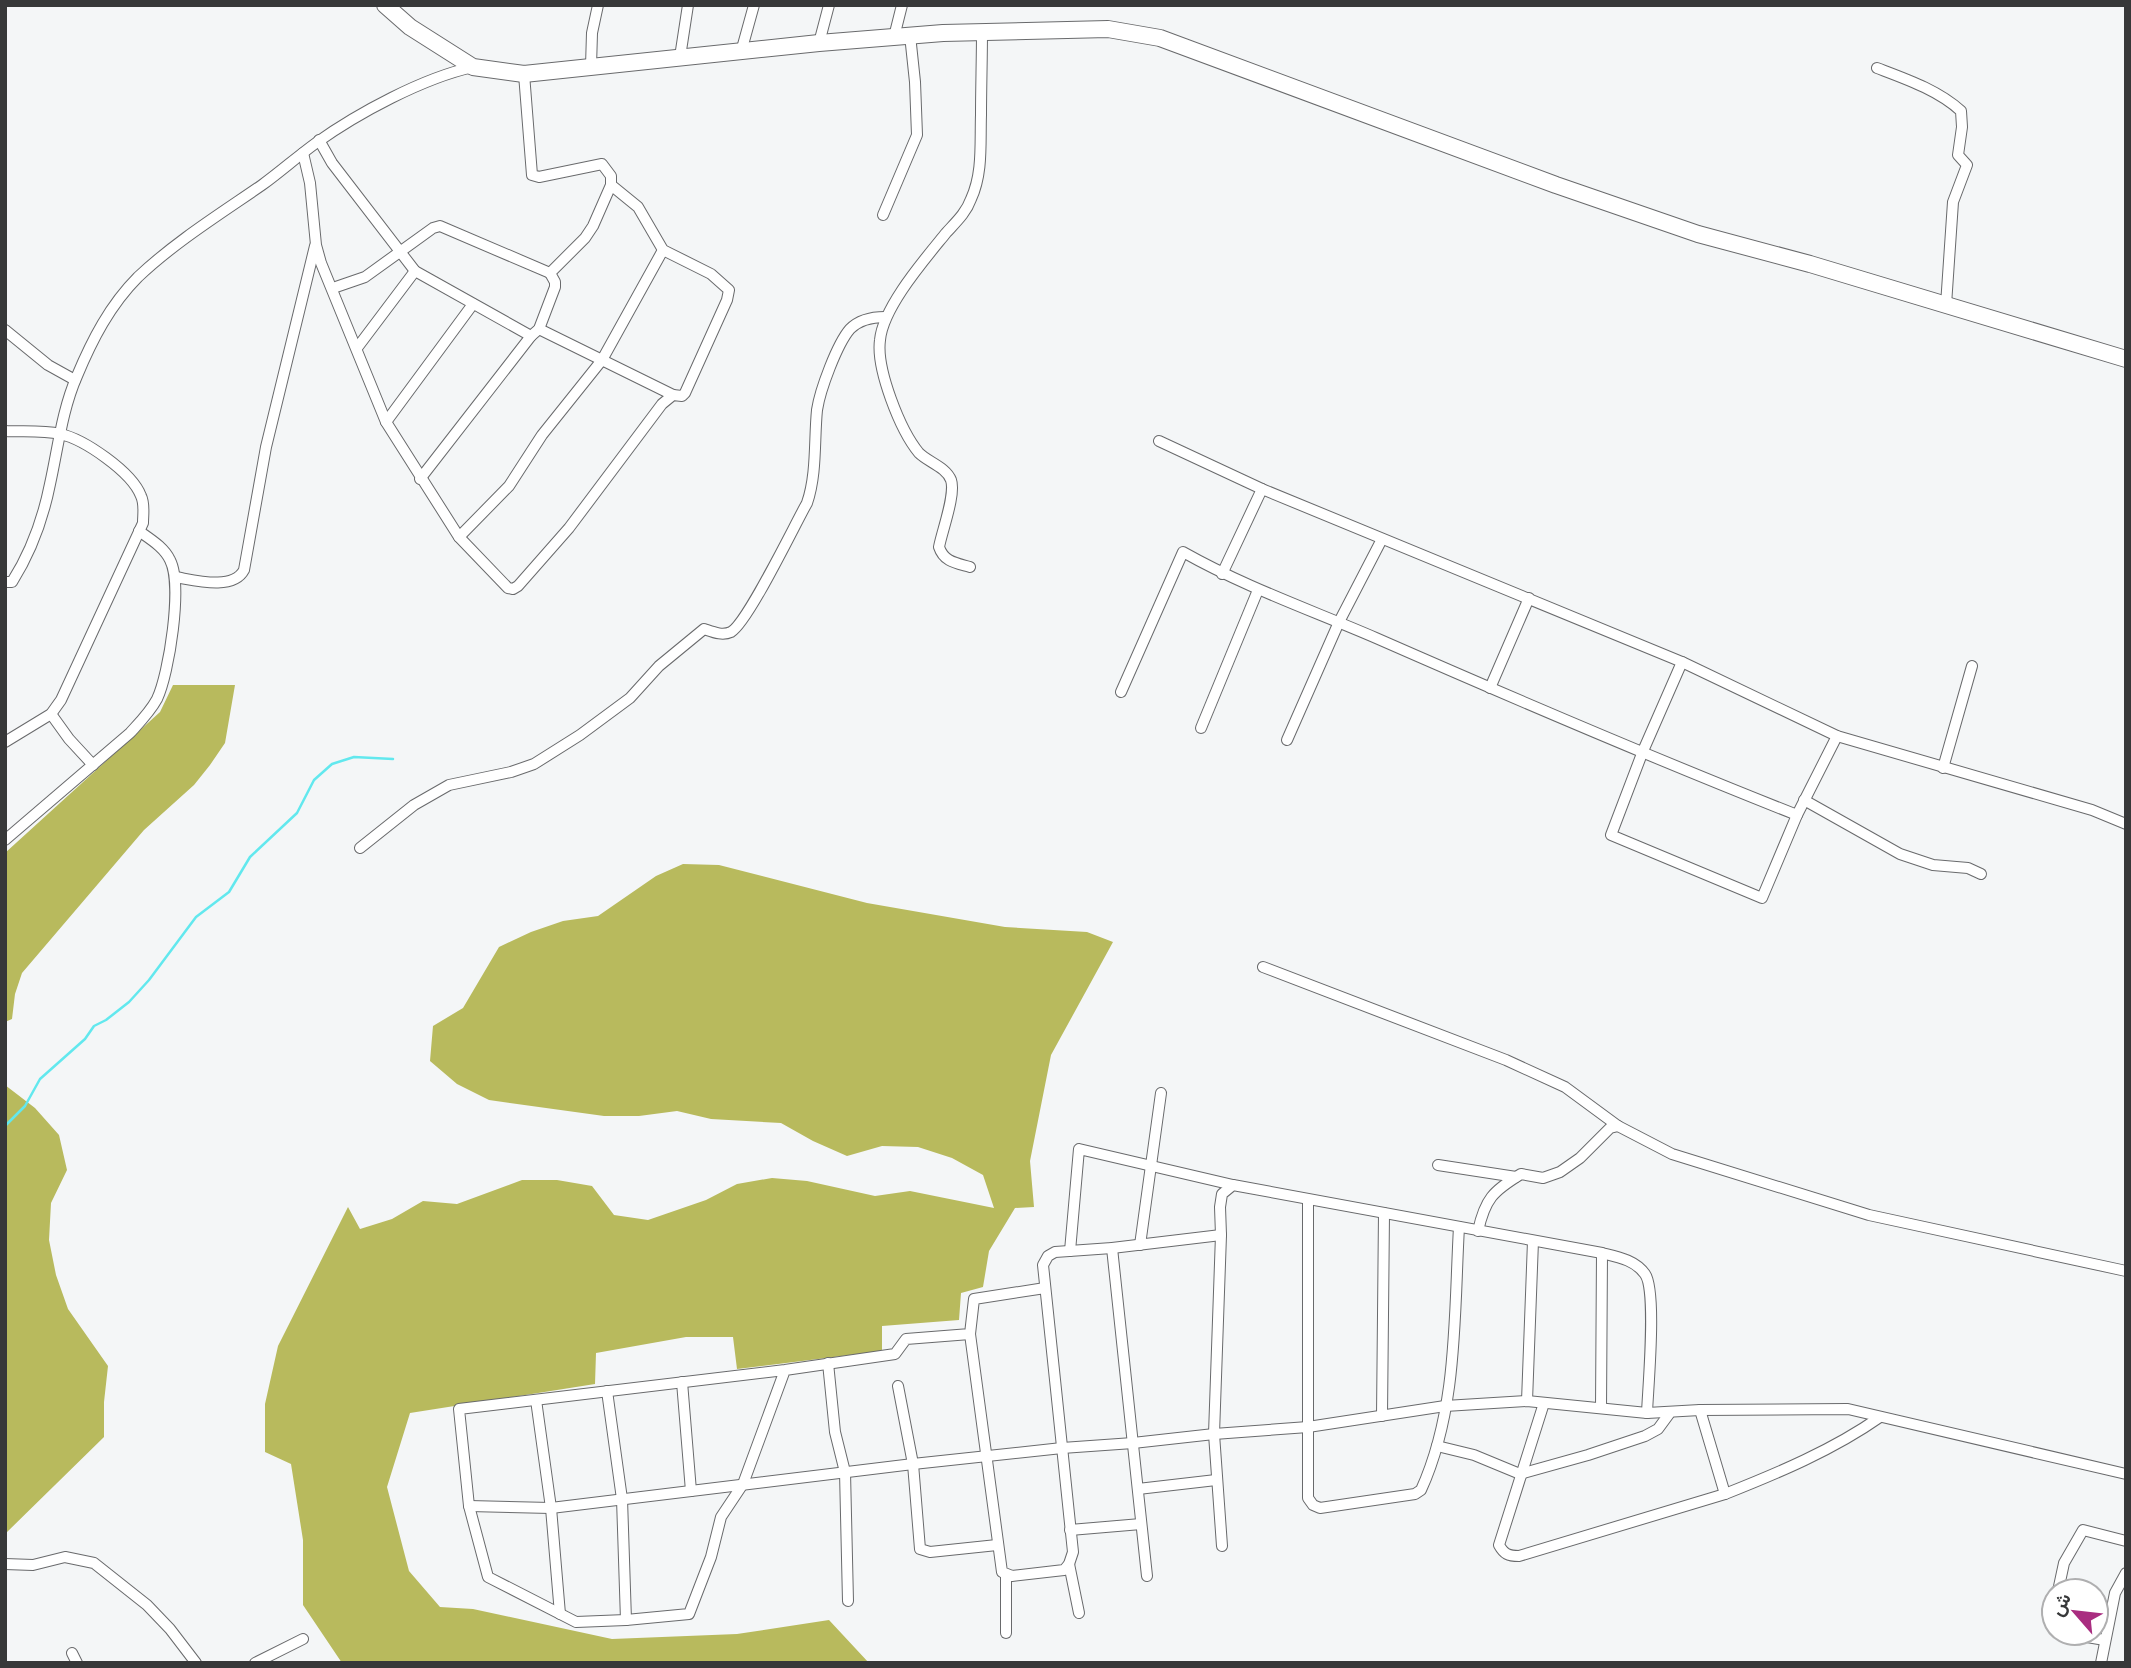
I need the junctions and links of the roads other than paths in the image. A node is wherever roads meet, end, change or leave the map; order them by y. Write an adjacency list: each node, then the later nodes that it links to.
1 (385, 5): 13 (street)
2 (598, 5): 12 (street)
3 (688, 5): 11 (street)
4 (754, 5): 10 (street)
5 (829, 5): 9 (street)
6 (902, 5): 8 (street)
7 (982, 30): 8 (street); 27 (street); 28 (street)
8 (902, 36): 9 (street); 19 (street)
9 (819, 43): 10 (street)
10 (741, 52): 11 (street)
11 (680, 57): 12 (street)
12 (591, 66): 15 (street)
13 (473, 67): 15 (street); 16 (street)
14 (1877, 68): 27 (street)
15 (524, 74): 18 (street)
16 (319, 140): 17 (street); 22 (street)
17 (303, 153): 20 (street); 34 (street)
18 (611, 185): 21 (street); 24 (street)
19 (883, 215)
20 (316, 245): 25 (street); 47 (street)
21 (663, 250): 33 (street); 35 (street)
22 (400, 254): 23 (street); 24 (street); 25 (street)
23 (415, 271): 26 (street); 31 (street)
24 (550, 273): 30 (street)
25 (332, 288): 31 (street)
26 (472, 304): 30 (street); 36 (street)
27 (1946, 305): 32 (street)
28 (885, 317): 45 (street); 69 (street)
29 (5, 330): 34 (street)
30 (535, 332): 33 (street); 40 (street)
31 (357, 348): 36 (street)
32 (2126, 359)
33 (602, 360): 35 (street); 43 (street)
34 (75, 380): 38 (street)
35 (673, 395): 43 (street)
36 (386, 422): 40 (street)
37 (5, 430): 38 (street)
38 (60, 434): 42 (street); 48 (street)
39 (1159, 441): 41 (street)
40 (420, 479): 43 (street)
41 (1262, 489): 44 (street); 46 (street)
42 (139, 531): 47 (street); 57 (street)
43 (459, 537)
44 (1382, 539): 51 (street); 52 (street)
45 (970, 567)
46 (1222, 574): 49 (street); 56 (street)
47 (175, 577): 63 (street)
48 (8, 582): 50 (street)
49 (1258, 590): 52 (street); 58 (street)
50 (5, 594)
51 (1530, 598): 53 (street); 55 (street)
52 (1339, 622): 55 (street); 60 (street)
53 (1682, 662): 59 (street); 62 (street)
54 (1972, 666): 64 (street)
55 (1490, 688): 62 (street)
56 (1121, 692)
57 (51, 714): 61 (street); 63 (street)
58 (1201, 728)
59 (1837, 736): 64 (street); 65 (street)
60 (1287, 740)
61 (5, 742)
62 (1643, 751): 66 (street); 66 (street)
63 (93, 765): 68 (street)
64 (1943, 768): 67 (street)
65 (1804, 800): 66 (street); 70 (street)
66 (1797, 815)
67 (2126, 824)
68 (6, 836)
69 (360, 848)
70 (1981, 874)
71 (1263, 967): 73 (street)
72 (1161, 1093): 75 (street)
73 (1618, 1126): 76 (street); 88 (street)
74 (1437, 1165): 76 (street)
75 (1151, 1166): 77 (street); 84 (street); 86 (street)
76 (1516, 1177): 81 (street)
77 (1233, 1185): 78 (street); 82 (street)
78 (1308, 1200): 79 (street); 106 (street)
79 (1384, 1213): 80 (street); 104 (street)
80 (1460, 1227): 81 (street); 99 (street)
81 (1478, 1231): 83 (street)
82 (1221, 1235): 84 (street); 107 (street)
83 (1533, 1241): 87 (street); 97 (street)
84 (1140, 1245): 85 (street)
85 (1112, 1248): 86 (street); 108 (street)
86 (1070, 1251): 89 (street)
87 (1602, 1253): 100 (street); 102 (street)
88 (2126, 1271)
89 (1045, 1288): 90 (street); 110 (street)
90 (971, 1334): 91 (street); 111 (street)
91 (828, 1363): 92 (street); 113 (street)
92 (785, 1370): 93 (street); 117 (street)
93 (682, 1382): 95 (street); 119 (street)
94 (898, 1386): 112 (street)
95 (607, 1391): 96 (street); 121 (street)
96 (536, 1400): 122 (street); 123 (street)
97 (1527, 1401): 98 (street); 99 (street)
98 (1544, 1403): 100 (street); 114 (street)
99 (1445, 1406): 104 (street); 109 (street)
100 (1601, 1408): 102 (street)
101 (1700, 1410): 103 (street); 105 (street); 120 (street)
102 (1647, 1413): 103 (street)
103 (1669, 1414): 114 (street)
104 (1382, 1416): 106 (street)
105 (1880, 1417): 115 (street); 120 (street)
106 (1308, 1427): 107 (street); 109 (street)
107 (1214, 1434): 108 (street); 116 (street)
108 (1133, 1443): 110 (street); 118 (street)
109 (1437, 1446): 114 (street)
110 (1062, 1448): 111 (street); 125 (street)
111 (988, 1457): 112 (street); 127 (street)
112 (913, 1464): 113 (street); 127 (street)
113 (845, 1472): 117 (street); 135 (street)
114 (1520, 1474): 120 (street)
115 (2126, 1474)
116 (1216, 1480): 118 (street); 128 (street)
117 (743, 1485): 119 (street); 139 (street)
118 (1138, 1489): 124 (street)
119 (691, 1491): 121 (street)
120 (1725, 1494)
121 (622, 1499): 123 (street); 139 (street)
122 (469, 1506): 123 (street); 137 (street)
123 (551, 1508): 137 (street)
124 (1142, 1524): 125 (street); 133 (street)
125 (1070, 1530): 130 (street)
126 (2126, 1541): 134 (street)
127 (997, 1545): 132 (street)
128 (1222, 1546)
129 (5, 1564): 142 (street)
130 (1069, 1564): 132 (street); 136 (street)
131 (2126, 1573): 138 (street)
132 (1006, 1576): 140 (street)
133 (1147, 1576)
134 (2061, 1577)
135 (848, 1601)
136 (1079, 1613)
137 (561, 1614): 139 (street)
138 (2110, 1618)
139 (626, 1620)
140 (1006, 1633)
141 (303, 1639): 143 (street)
142 (196, 1663)
143 (255, 1663)

